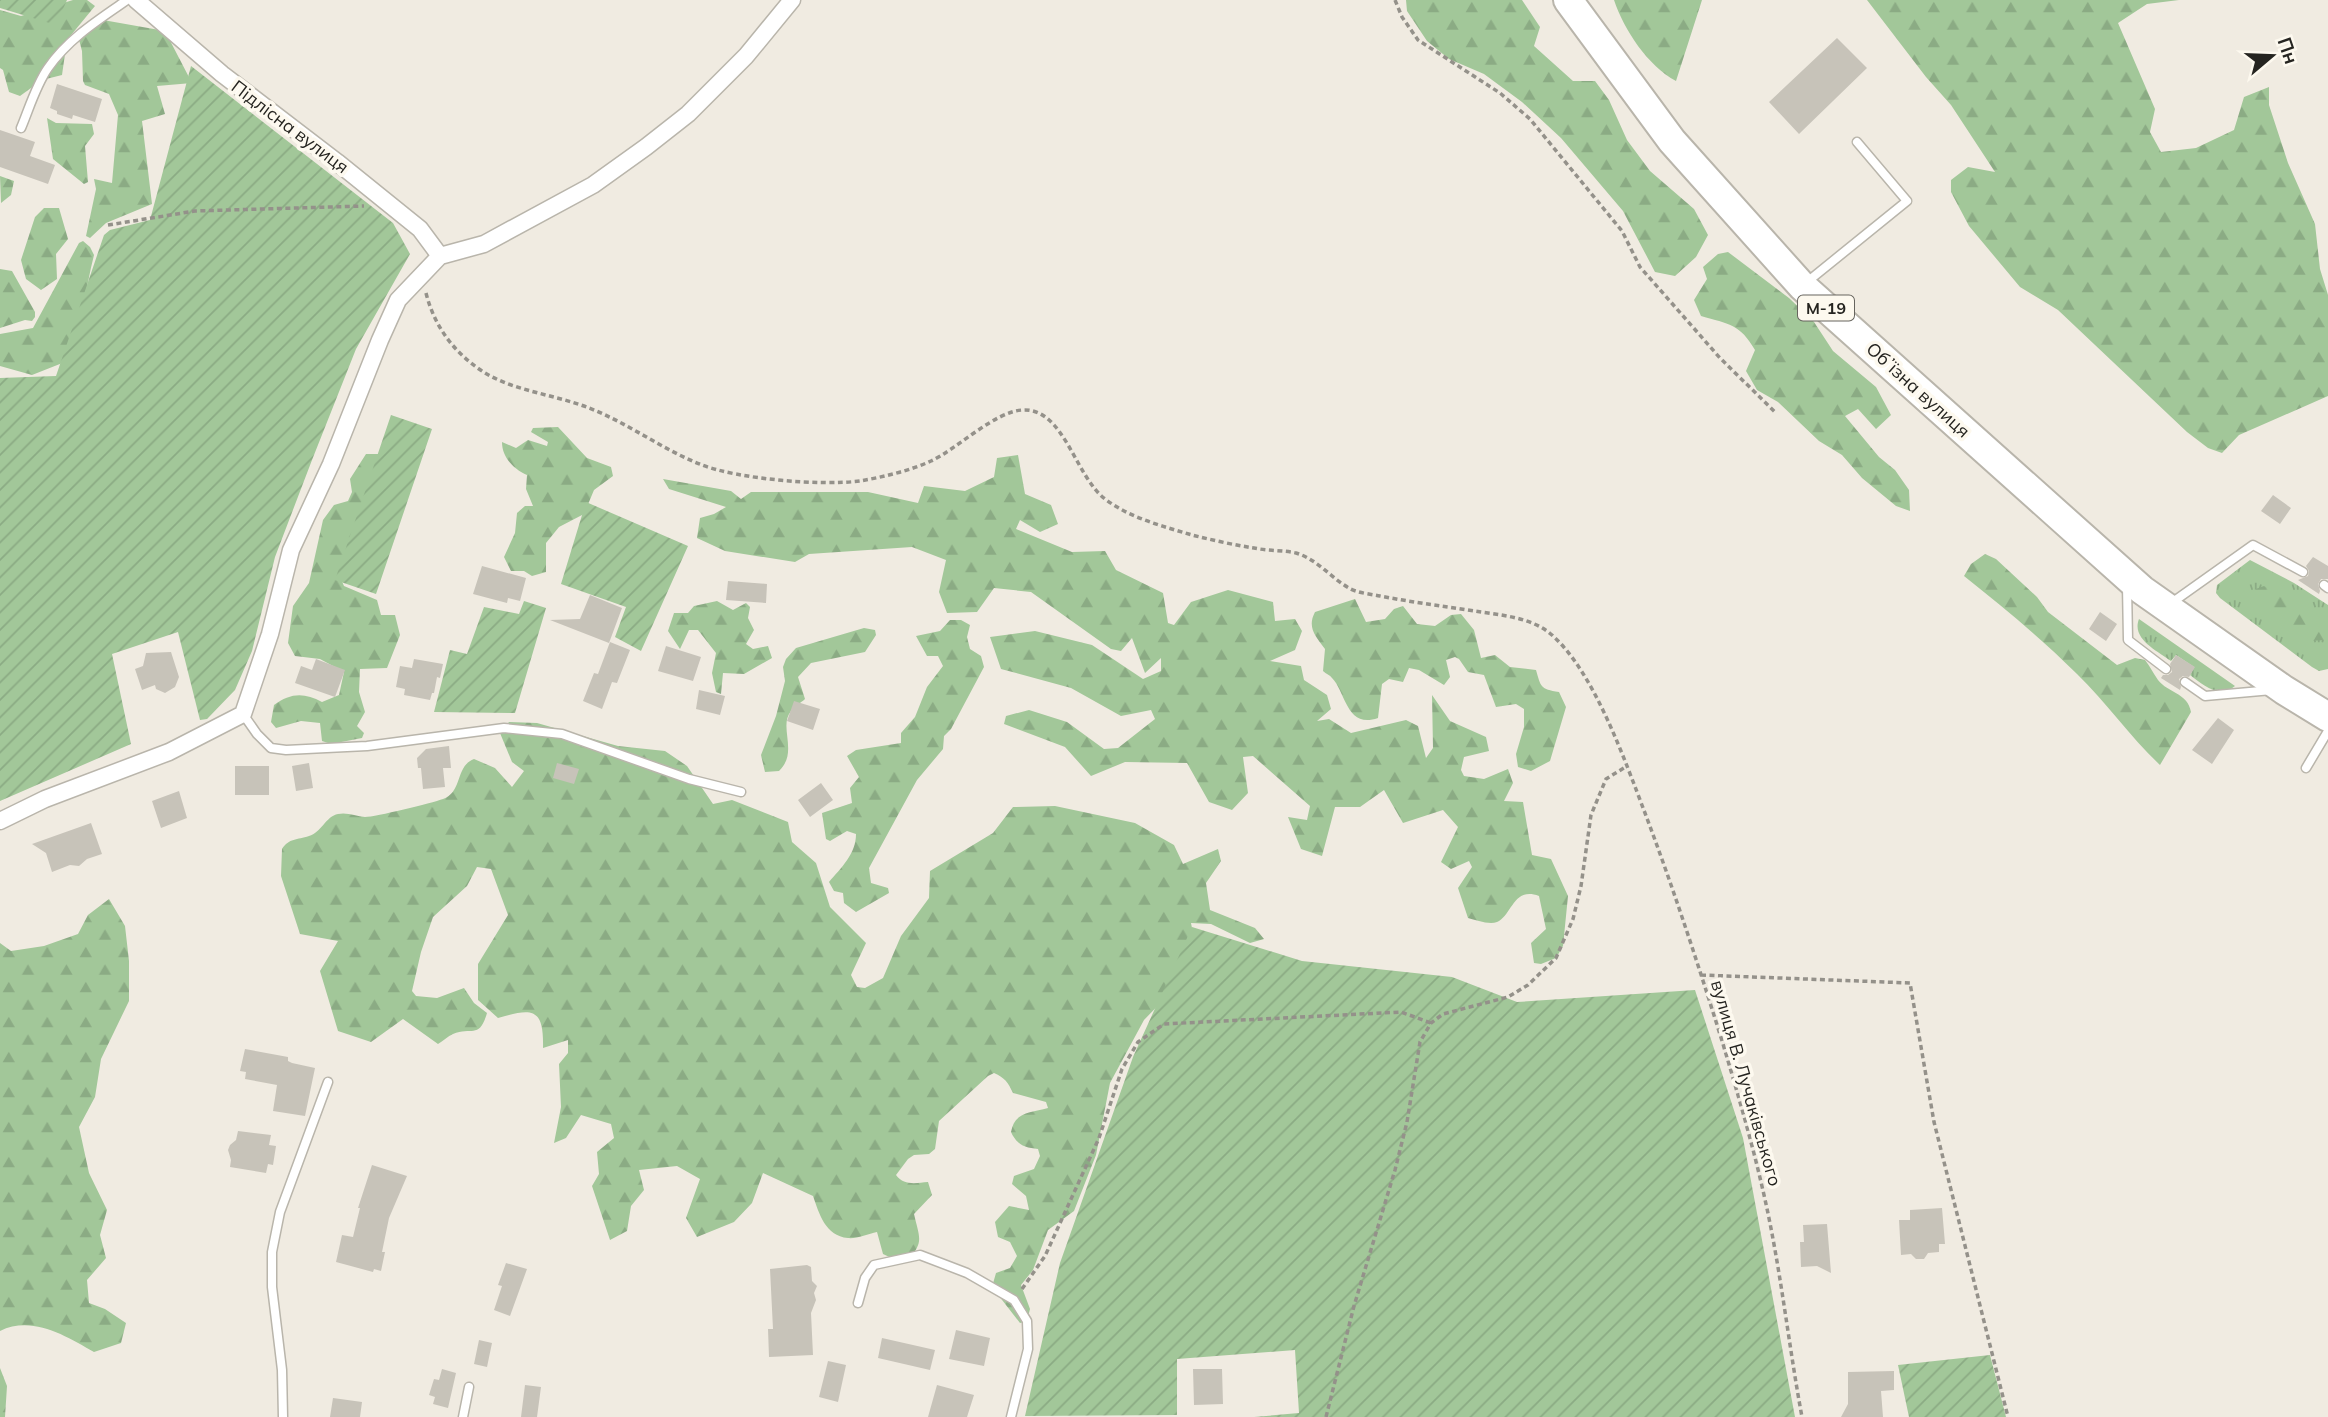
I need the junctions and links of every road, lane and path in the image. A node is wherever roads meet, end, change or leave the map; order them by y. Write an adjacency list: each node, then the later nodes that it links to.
1 (127, 0): 6 (lane)
2 (136, 0): 8 (street, Підлісна вулиця)
3 (792, 0): 10 (street)
4 (1395, 0): 13 (path)
5 (1568, 0): 11 (highway, Обʼїзна вулиця / М-19)
6 (21, 128)
7 (1857, 142): 11 (lane)
8 (384, 200): 9 (path); 10 (street, Підлісна вулиця)
9 (108, 225)
10 (440, 256): 20 (street)
11 (1801, 286): 15 (highway, Обʼїзна вулиця / М-19)
12 (425, 289): 23 (path, вулиця В. Лучаківського)
13 (1776, 413)
14 (2303, 572): 16 (lane)
15 (2126, 576): 16 (highway, Обʼїзна вулиця / М-19); 17 (lane)
16 (2165, 607): 19 (highway, Обʼїзна вулиця / М-19)
17 (2166, 669)
18 (2185, 682): 19 (lane)
19 (2284, 690): 21 (highway, Обʼїзна вулиця / М-19)
20 (243, 714): 25 (lane); 26 (street)
21 (2328, 717)
22 (2328, 731): 24 (lane)
23 (1627, 766): 27 (path, вулиця В. Лучаківського); 28 (path)
24 (2306, 768)
25 (741, 792)
26 (0, 821)
27 (1701, 975): 37 (path, вулиця В. Лучаківського); 38 (path)
28 (1431, 1023): 30 (path); 36 (path)
29 (328, 1082): 33 (lane)
30 (1014, 1300): 31 (lane); 35 (lane)
31 (858, 1303)
32 (469, 1387): 34 (lane)
33 (283, 1417)
34 (463, 1417)
35 (1011, 1417)
36 (1326, 1417)
37 (1802, 1417)
38 (2007, 1417)

